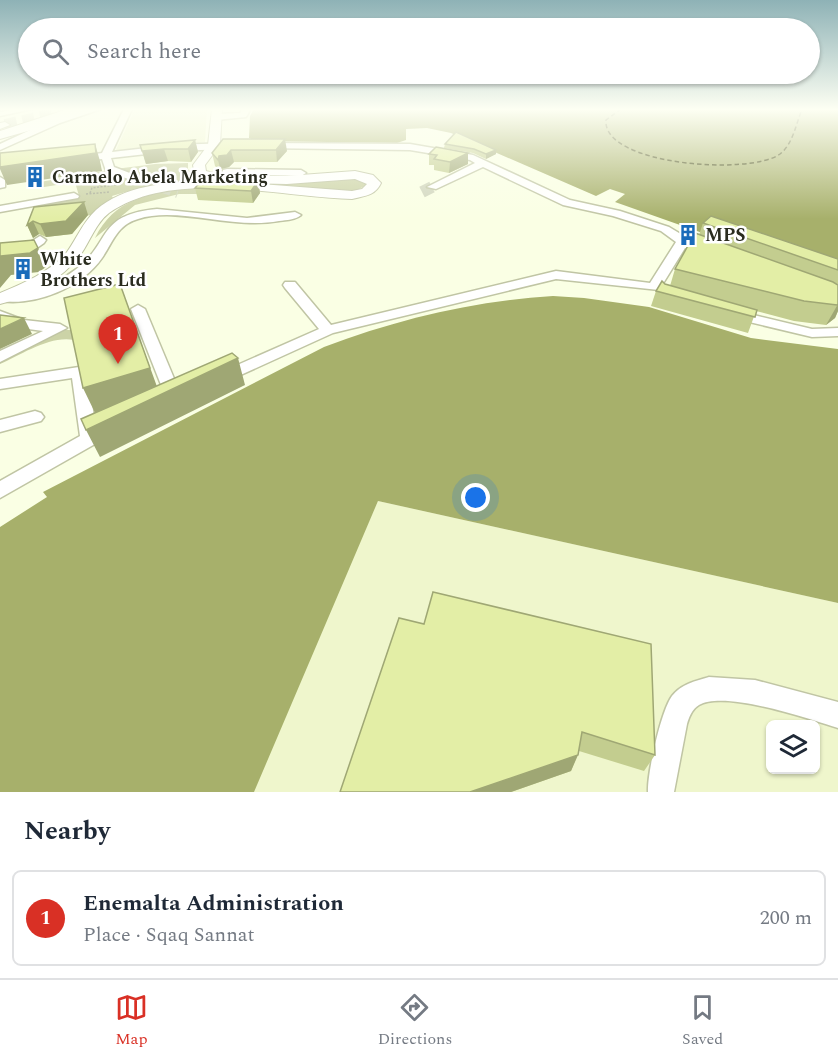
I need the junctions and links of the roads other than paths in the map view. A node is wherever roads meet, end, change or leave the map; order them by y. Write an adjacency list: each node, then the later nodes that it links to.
1 (111, 146): 5 (street)
2 (205, 146): 5 (street)
3 (213, 146): 23 (main road)
4 (246, 146): 7 (street)
5 (106, 156): 6 (street); 11 (street)
6 (71, 160)
7 (282, 160): 8 (street); 9 (street); 10 (street)
8 (483, 163): 14 (street); 19 (street)
9 (235, 164)
10 (301, 173)
11 (131, 177)
12 (0, 180): 13 (street)
13 (1, 185)
14 (432, 187)
15 (74, 196): 16 (street)
16 (0, 209)
17 (295, 215): 23 (street)
18 (40, 240): 21 (street)
19 (683, 241): 20 (street); 27 (street)
20 (717, 257)
21 (0, 258)
22 (290, 285): 27 (street)
23 (1, 299)
24 (138, 309): 32 (street)
25 (717, 309): 28 (street)
26 (0, 315): 29 (street)
27 (328, 330): 31 (street)
28 (838, 332)
29 (0, 357)
30 (0, 384): 36 (street)
31 (207, 385)
32 (158, 409)
33 (35, 417): 35 (street)
34 (128, 423): 36 (street)
35 (0, 426)
36 (90, 439): 37 (street)
37 (0, 490)
38 (838, 715): 39 (street)
39 (657, 791)

